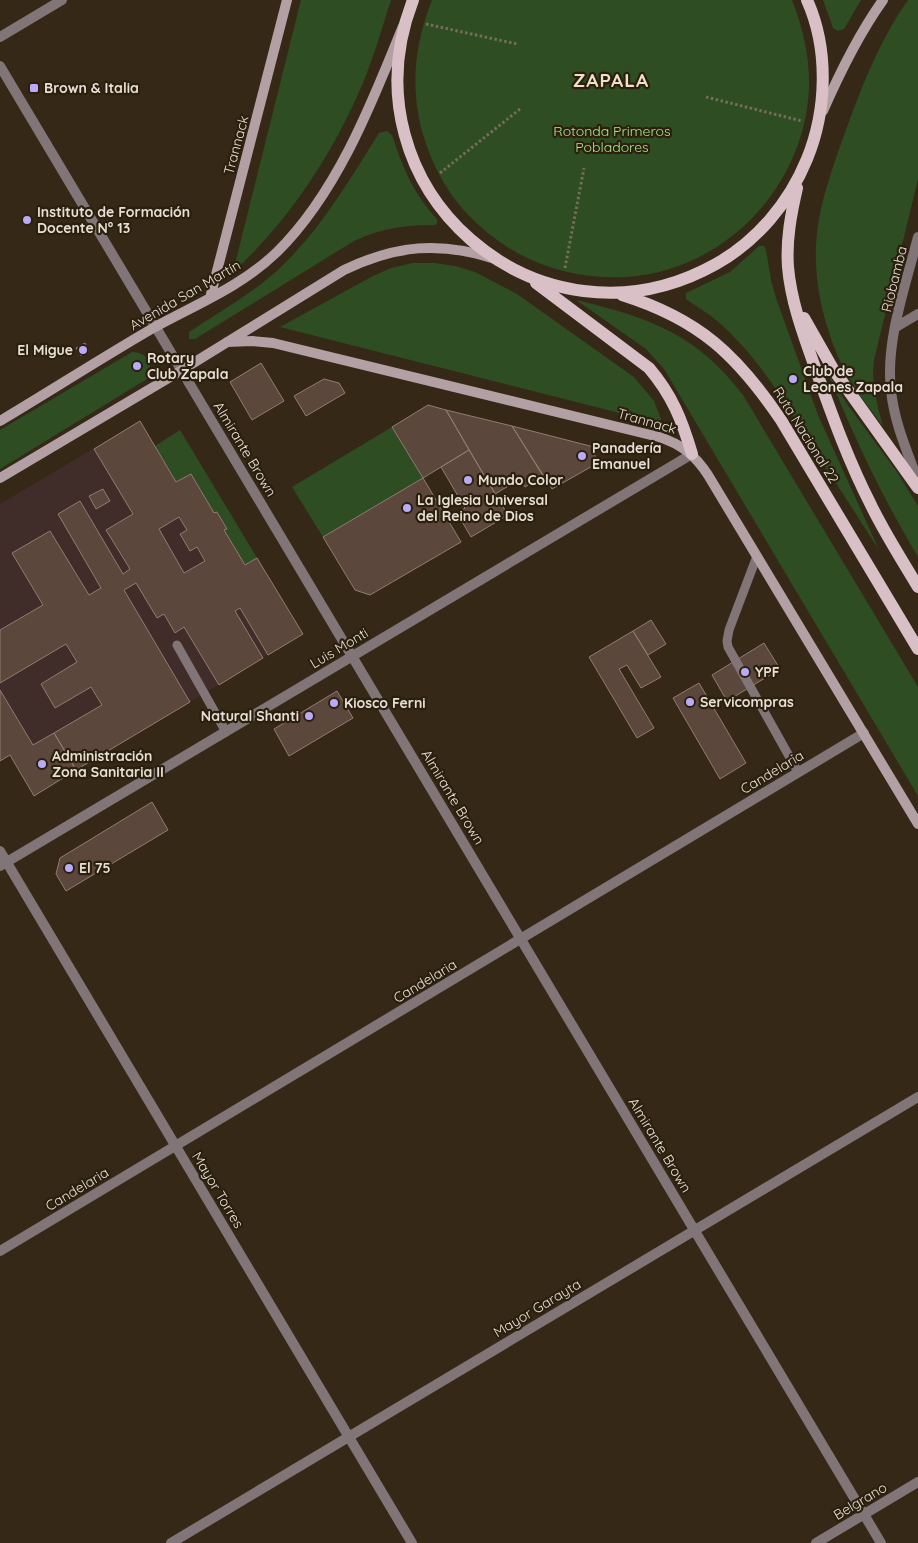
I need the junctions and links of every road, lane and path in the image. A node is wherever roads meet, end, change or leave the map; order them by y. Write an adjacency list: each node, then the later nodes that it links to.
1 (62, 0): 8 (street)
2 (287, 0): 24 (main road, Trannack)
3 (413, 0): 6 (main road)
4 (807, 0): 13 (main road)
5 (883, 0): 13 (main road)
6 (407, 16): 19 (main road); 24 (main road, Avenida San Martín)
7 (423, 23): 9 (path)
8 (0, 37)
9 (517, 44)
10 (0, 66): 26 (street, Almirante Brown)
11 (706, 97): 14 (path)
12 (520, 109): 17 (path)
13 (819, 119): 16 (main road)
14 (805, 121)
15 (584, 168): 20 (path)
16 (801, 173): 22 (main road); 23 (main road, Ruta Nacional 22)
17 (438, 174)
18 (918, 237): 27 (street, Riobamba)
19 (497, 260): 21 (main road); 28 (main road)
20 (564, 272)
21 (524, 275): 22 (main road); 31 (main road)
22 (615, 293): 38 (main road, Ruta Nacional 22)
23 (793, 297): 34 (main road); 36 (main road, Ruta Nacional 22)
24 (210, 298): 26 (main road, Avenida San Martín)
25 (918, 314): 27 (street)
26 (156, 327): 29 (street, Almirante Brown); 30 (main road, Avenida San Martín)
27 (896, 327): 33 (street, Riobamba)
28 (227, 342): 29 (main road); 31 (main road, Trannack)
29 (182, 370): 32 (main road); 39 (street, Almirante Brown)
30 (0, 421)
31 (692, 454): 35 (main road, Trannack); 39 (street, Luis Monti)
32 (0, 478)
33 (918, 481)
34 (918, 488)
35 (757, 556): 41 (main road, Trannack); 42 (lane)
36 (918, 588)
37 (177, 645): 40 (lane)
38 (918, 649)
39 (352, 656): 40 (street, Luis Monti); 46 (street, Almirante Brown)
40 (226, 732): 45 (street, Luis Monti)
41 (864, 734): 42 (street, Candelaria); 43 (main road, Trannack)
42 (798, 772): 46 (street, Candelaria)
43 (918, 824)
44 (0, 851): 45 (street, Mayor Torres)
45 (3, 864): 48 (street, Mayor Torres)
46 (521, 939): 48 (street, Candelaria); 49 (street, Almirante Brown)
47 (918, 1097): 49 (street, Mayor Garayta)
48 (176, 1146): 50 (street, Candelaria); 51 (street, Mayor Torres)
49 (694, 1230): 51 (street, Mayor Garayta); 53 (street, Almirante Brown)
50 (0, 1251)
51 (349, 1436): 54 (street, Mayor Garayta); 55 (street, Mayor Torres)
52 (918, 1482): 53 (street, Belgrano)
53 (864, 1514): 56 (street, Belgrano); 57 (street, Almirante Brown)
54 (170, 1543)
55 (412, 1543)
56 (816, 1543)
57 (881, 1543)

